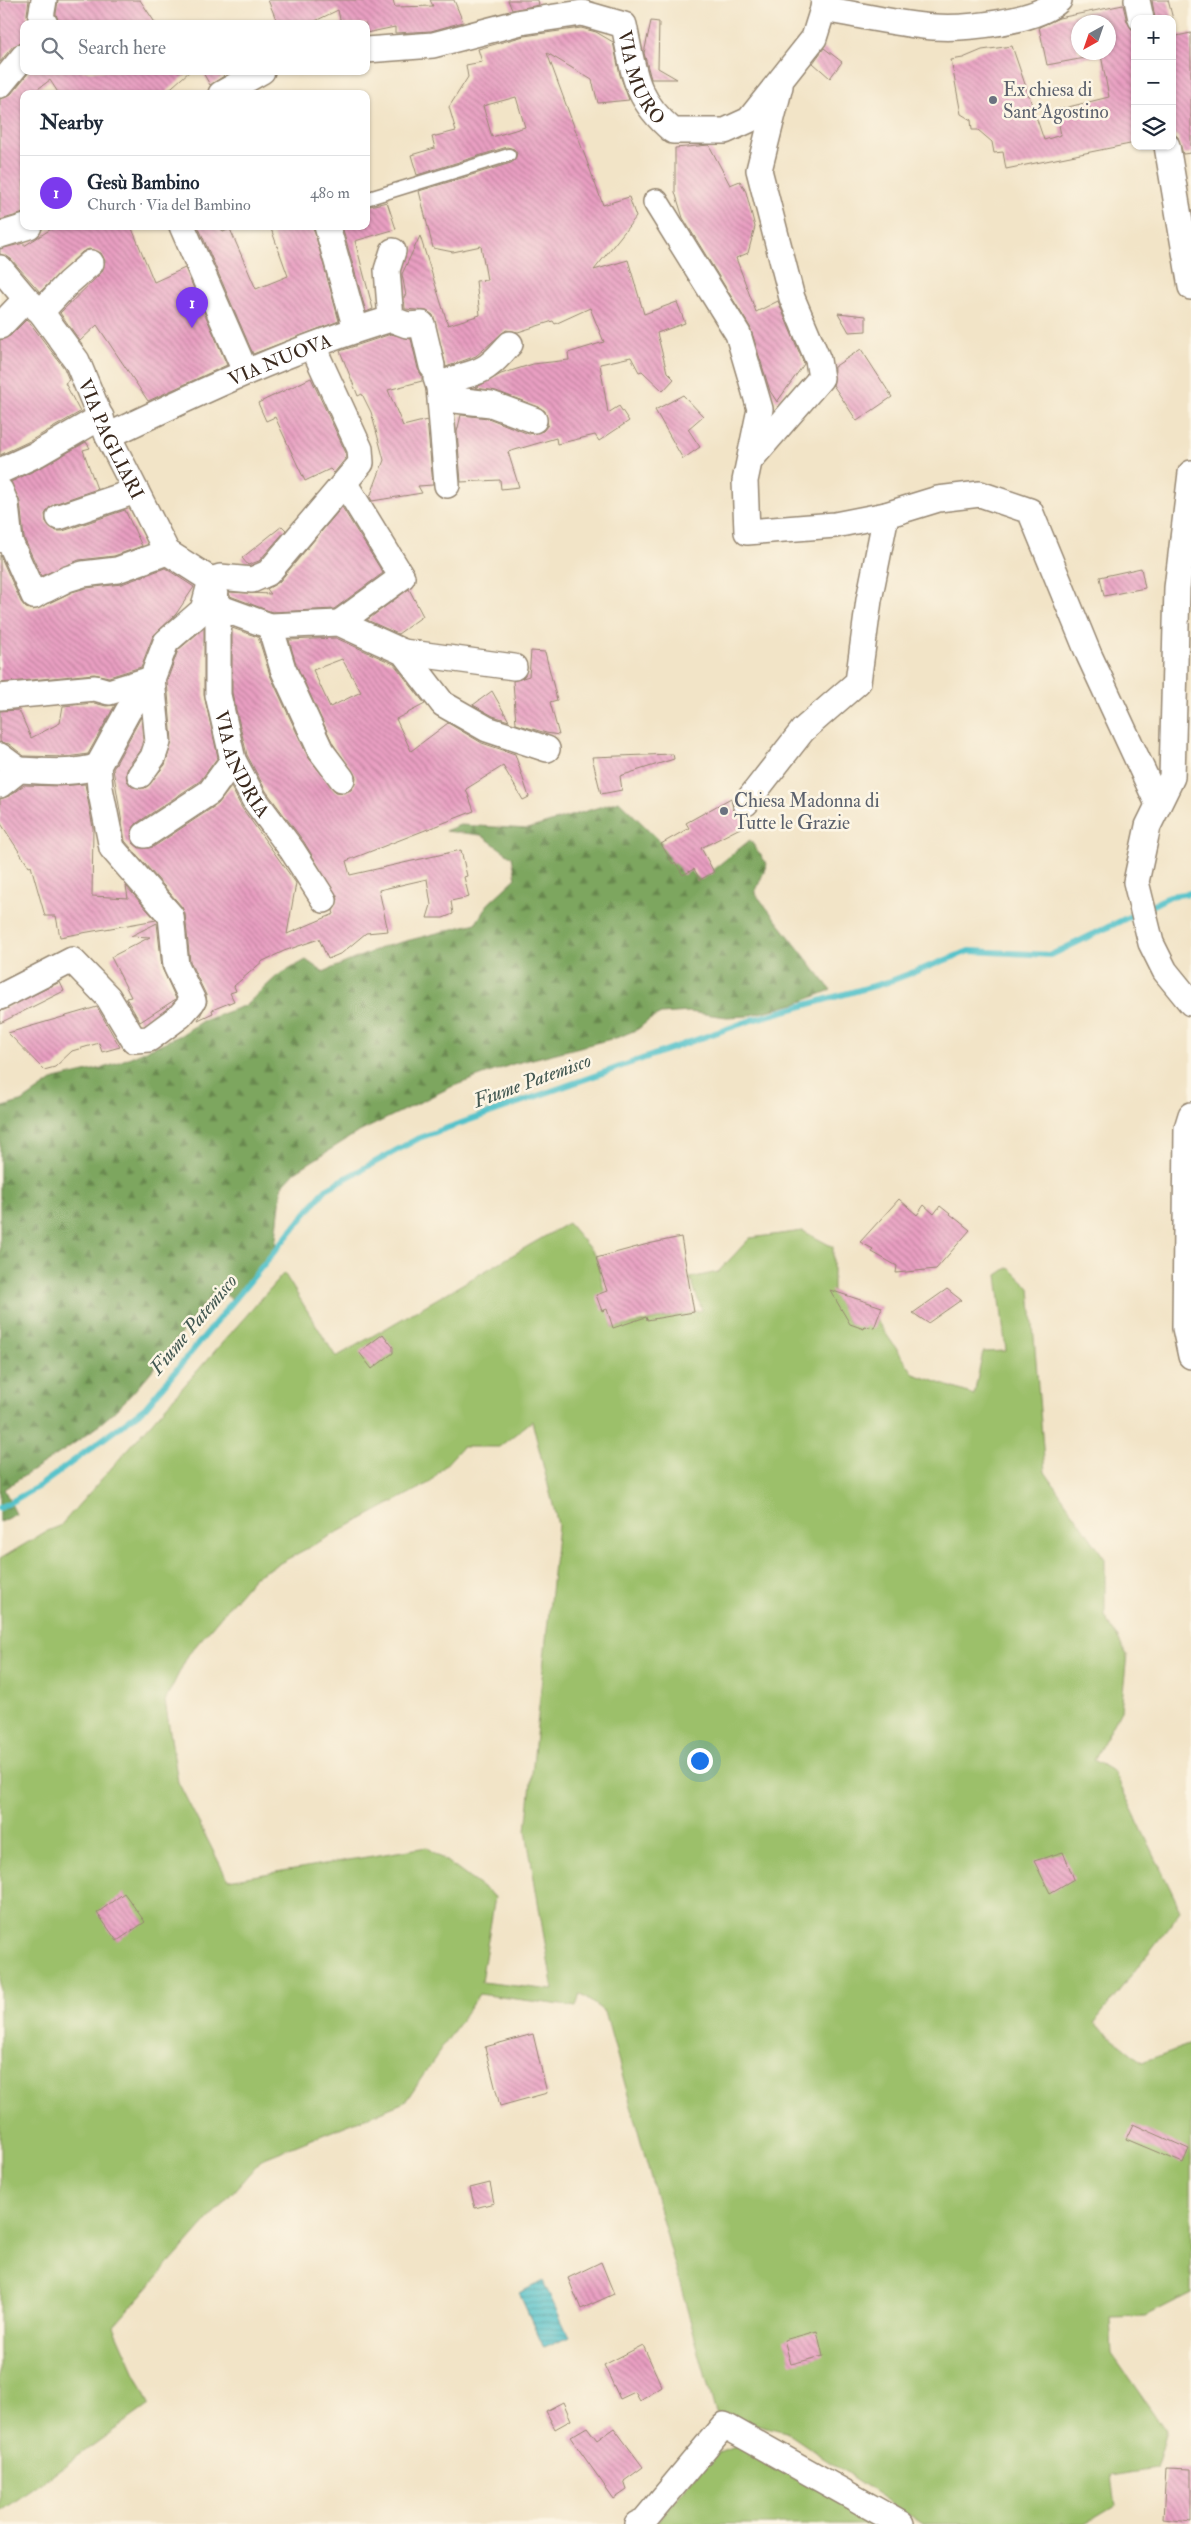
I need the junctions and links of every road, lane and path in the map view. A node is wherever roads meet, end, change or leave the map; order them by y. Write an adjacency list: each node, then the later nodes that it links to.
1 (44, 0): 6 (street)
2 (1059, 0): 4 (street)
3 (1137, 0): 5 (street)
4 (824, 5): 10 (street, VIA MURO)
5 (1140, 15)
6 (43, 20)
7 (370, 50): 10 (street, VIA MURO)
8 (20, 61): 11 (street)
9 (255, 75): 12 (street)
10 (781, 79): 35 (street)
11 (0, 85)
12 (229, 90)
13 (1168, 150): 24 (street)
14 (508, 155): 15 (lane)
15 (370, 198)
16 (656, 202): 35 (street)
17 (20, 229): 20 (street)
18 (184, 230): 31 (street)
19 (328, 230): 28 (street)
20 (0, 235)
21 (393, 250): 26 (street)
22 (91, 263): 25 (street)
23 (0, 268): 25 (street, VIA PAGLIARI)
24 (1191, 286)
25 (34, 306): 27 (street); 34 (street, VIA PAGLIARI)
26 (391, 319): 28 (street, VIA NUOVA); 32 (street)
27 (0, 326)
28 (356, 329): 30 (street, VIA NUOVA)
29 (510, 344): 32 (street)
30 (313, 347): 31 (street, VIA NUOVA); 38 (street)
31 (245, 371): 34 (street, VIA NUOVA)
32 (435, 375): 33 (street); 39 (street)
33 (534, 420)
34 (105, 426): 36 (street, VIA NUOVA); 41 (street, VIA PAGLIARI)
35 (750, 460): 42 (street)
36 (0, 471)
37 (1191, 473): 62 (street)
38 (345, 484): 46 (street); 48 (street)
39 (447, 485)
40 (0, 490): 44 (street)
41 (136, 491): 43 (street); 45 (street, VIA PAGLIARI)
42 (886, 515): 61 (street); 62 (street)
43 (59, 517)
44 (5, 540): 45 (street)
45 (167, 552): 46 (street, VIA PAGLIARI)
46 (210, 580): 47 (street); 52 (street)
47 (218, 607): 49 (street); 55 (street, VIA ANDRIA)
48 (339, 623): 49 (street); 50 (street)
49 (270, 626): 59 (street)
50 (403, 652): 51 (street); 54 (street)
51 (514, 667)
52 (152, 679): 53 (street); 57 (street); 58 (street)
53 (0, 697)
54 (548, 749)
55 (233, 760): 63 (street); 64 (street, VIA ANDRIA)
56 (10, 763): 57 (street); 60 (street)
57 (98, 766): 65 (street)
58 (140, 775)
59 (342, 779)
60 (0, 785)
61 (746, 803)
62 (1158, 804): 66 (street)
63 (145, 835)
64 (324, 900)
65 (0, 996)
66 (1191, 1003)
67 (1191, 1115): 68 (street)
68 (1191, 1356)
69 (637, 2524): 70 (street)
70 (901, 2524)

